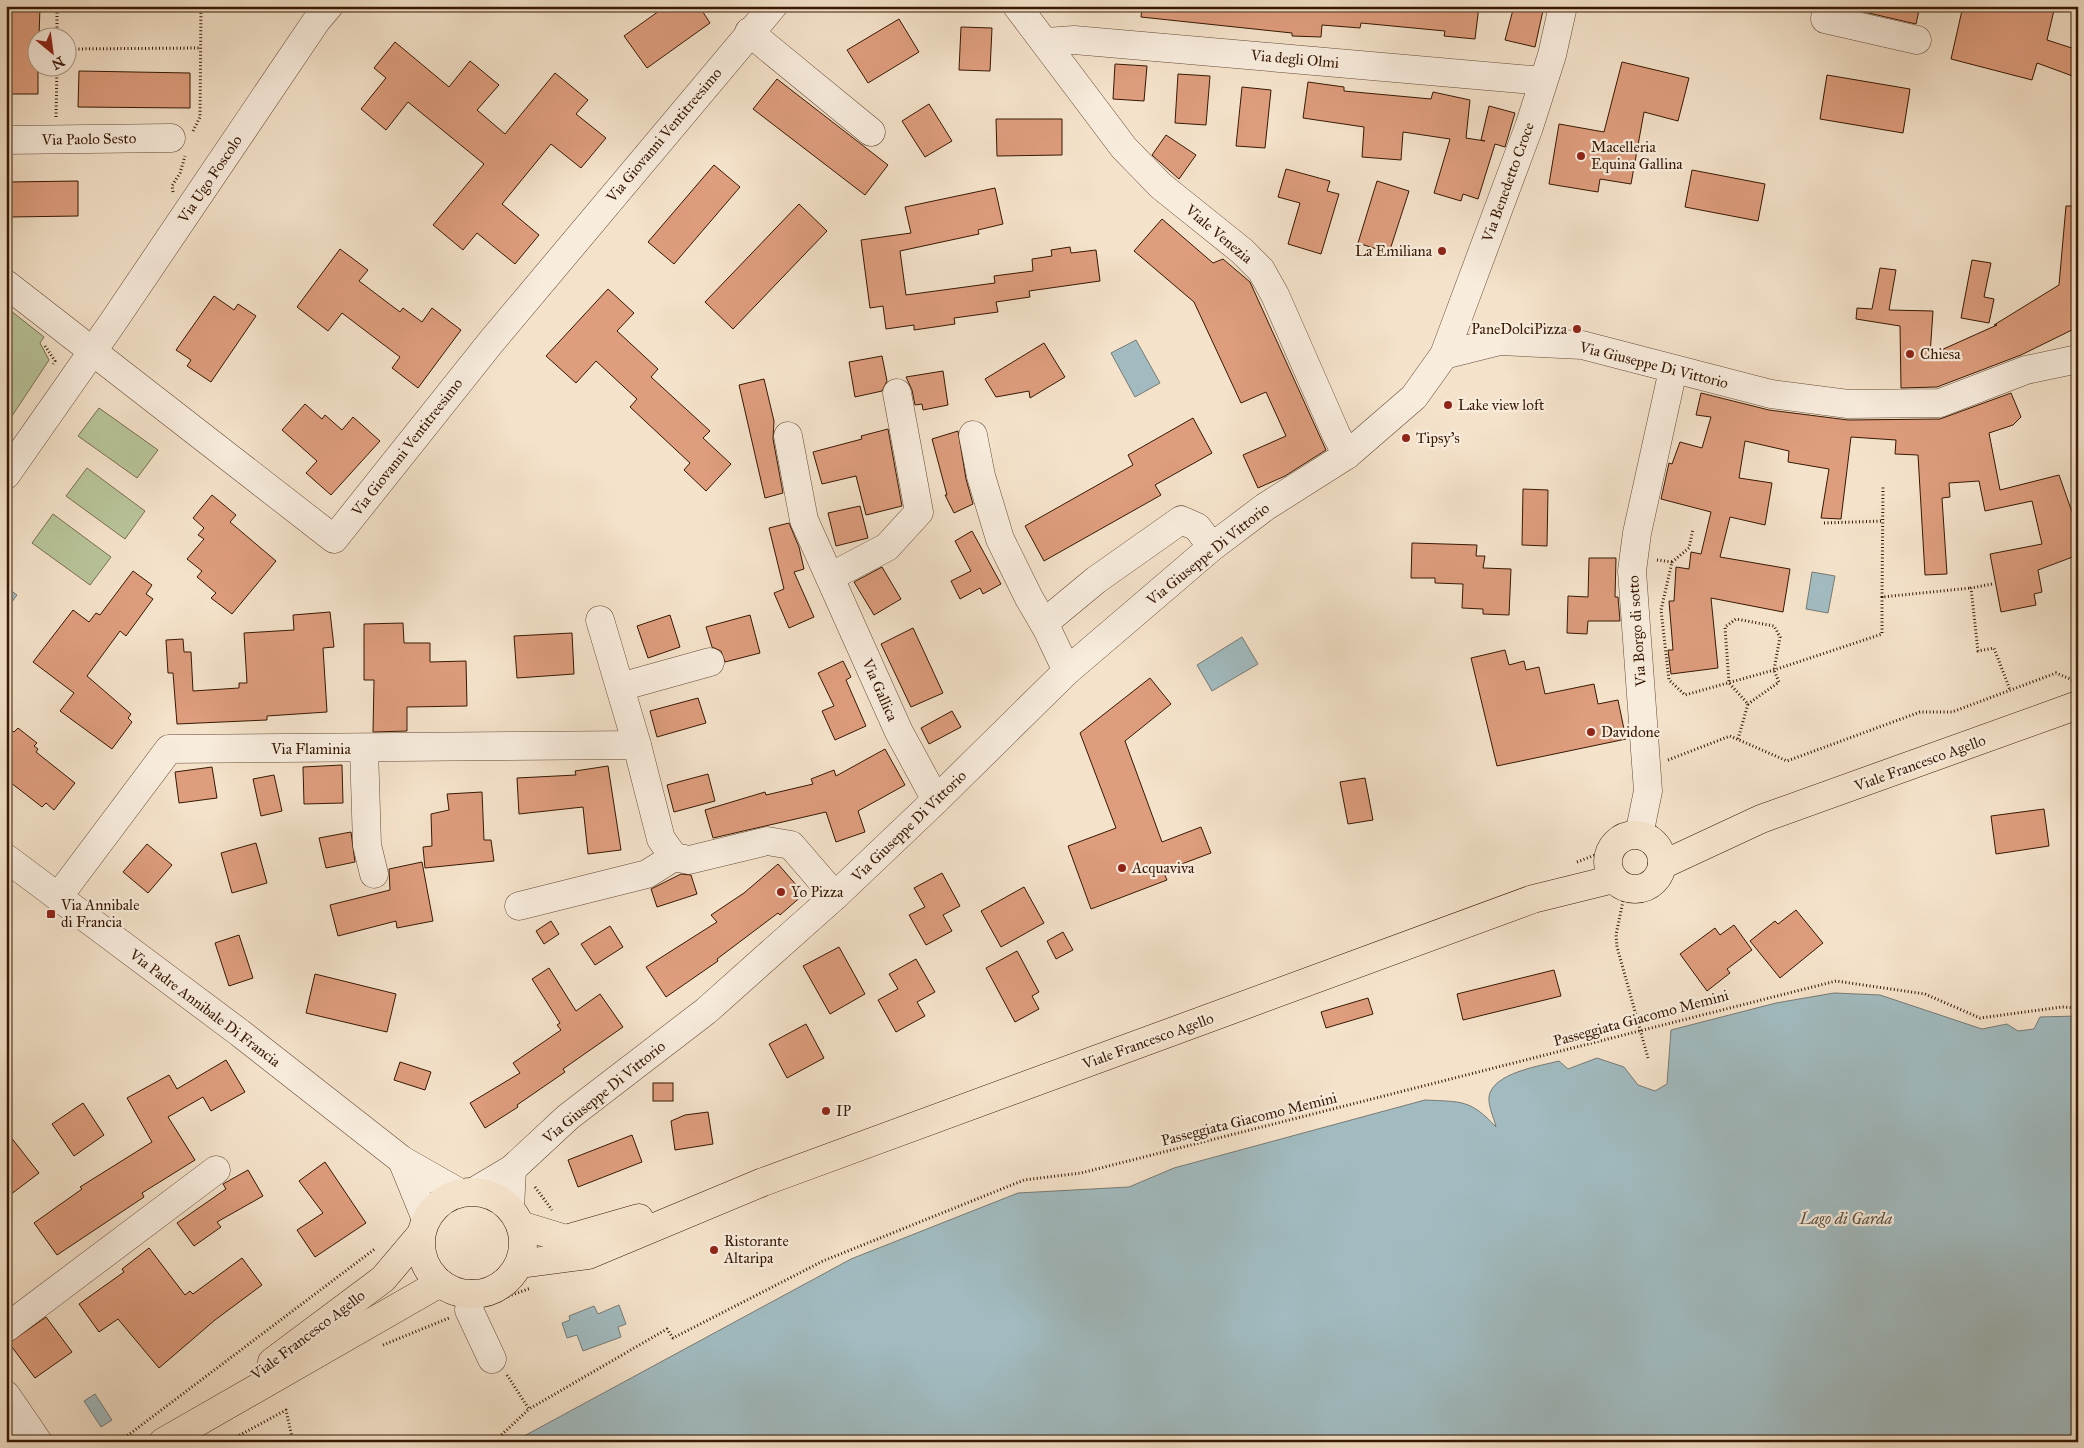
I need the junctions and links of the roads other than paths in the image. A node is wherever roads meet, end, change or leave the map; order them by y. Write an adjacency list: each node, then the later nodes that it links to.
1 (329, 6): 14 (street, Via Ugo Foscolo)
2 (773, 6): 6 (street, Via Giovanni Ventitreesimo)
3 (1017, 6): 8 (street, Viale Venezia)
4 (1563, 6): 9 (street, Via Benedetto Croce)
5 (1827, 6): 7 (street)
6 (749, 32): 10 (street); 14 (street, Via Giovanni Ventitreesimo)
7 (1917, 40)
8 (1046, 42): 9 (street, Via degli Olmi); 21 (street, Viale Venezia)
9 (1544, 81): 15 (street, Via Benedetto Croce)
10 (871, 132)
11 (6, 140): 12 (street, Via Paolo Sesto)
12 (178, 146)
13 (6, 284): 14 (street)
14 (92, 352): 22 (street)
15 (1444, 355): 17 (street, Via Giuseppe Di Vittorio); 21 (street, Via Giuseppe Di Vittorio)
16 (2078, 359): 17 (street, Via Giuseppe Di Vittorio)
17 (1673, 370): 34 (street, Via Borgo di sotto)
18 (897, 393): 24 (street)
19 (973, 435): 26 (street)
20 (788, 436): 24 (street, Via Gallica)
21 (1347, 454): 23 (street, Via Giuseppe Di Vittorio)
22 (6, 475)
23 (1212, 547): 26 (street); 28 (street, Via Giuseppe Di Vittorio)
24 (830, 577): 33 (street, Via Gallica)
25 (600, 620): 29 (street)
26 (1044, 623): 28 (street)
27 (710, 662): 29 (street)
28 (1067, 670): 33 (street, Via Giuseppe Di Vittorio)
29 (620, 687): 31 (street)
30 (2078, 704): 34 (main road, Viale Francesco Agello)
31 (637, 745): 32 (street, Via Flaminia); 35 (street)
32 (364, 748): 37 (street); 40 (street, Via Flaminia)
33 (936, 800): 39 (street, Via Giuseppe Di Vittorio)
34 (1644, 842): 38 (main road, Viale Francesco Agello); 38 (main road)
35 (674, 857): 39 (street); 41 (street)
36 (6, 858): 40 (street, Via Padre Annibale Di Francia)
37 (374, 874)
38 (1616, 879): 45 (main road, Viale Francesco Agello)
39 (835, 896): 43 (street, Via Giuseppe Di Vittorio)
40 (58, 897): 42 (street, Via Padre Annibale Di Francia)
41 (519, 906)
42 (402, 1160): 46 (street, Via Padre Annibale Di Francia); 48 (street, Via Padre Annibale Di Francia)
43 (512, 1169): 46 (street, Via Giuseppe Di Vittorio); 47 (street)
44 (216, 1170): 52 (street)
45 (763, 1182): 47 (main road, Viale Francesco Agello); 49 (main road, Viale Francesco Agello)
46 (467, 1192): 47 (main road, Viale Francesco Agello); 48 (main road, Viale Francesco Agello)
47 (515, 1217): 49 (main road)
48 (423, 1227): 50 (main road); 55 (main road, Viale Francesco Agello)
49 (519, 1264): 51 (main road)
50 (440, 1283): 51 (main road); 55 (main road, Viale Francesco Agello)
51 (472, 1294): 53 (street)
52 (6, 1328)
53 (492, 1360)
54 (6, 1395): 56 (street)
55 (186, 1426): 57 (main road, Viale Francesco Agello)
56 (24, 1436)
57 (163, 1442)

